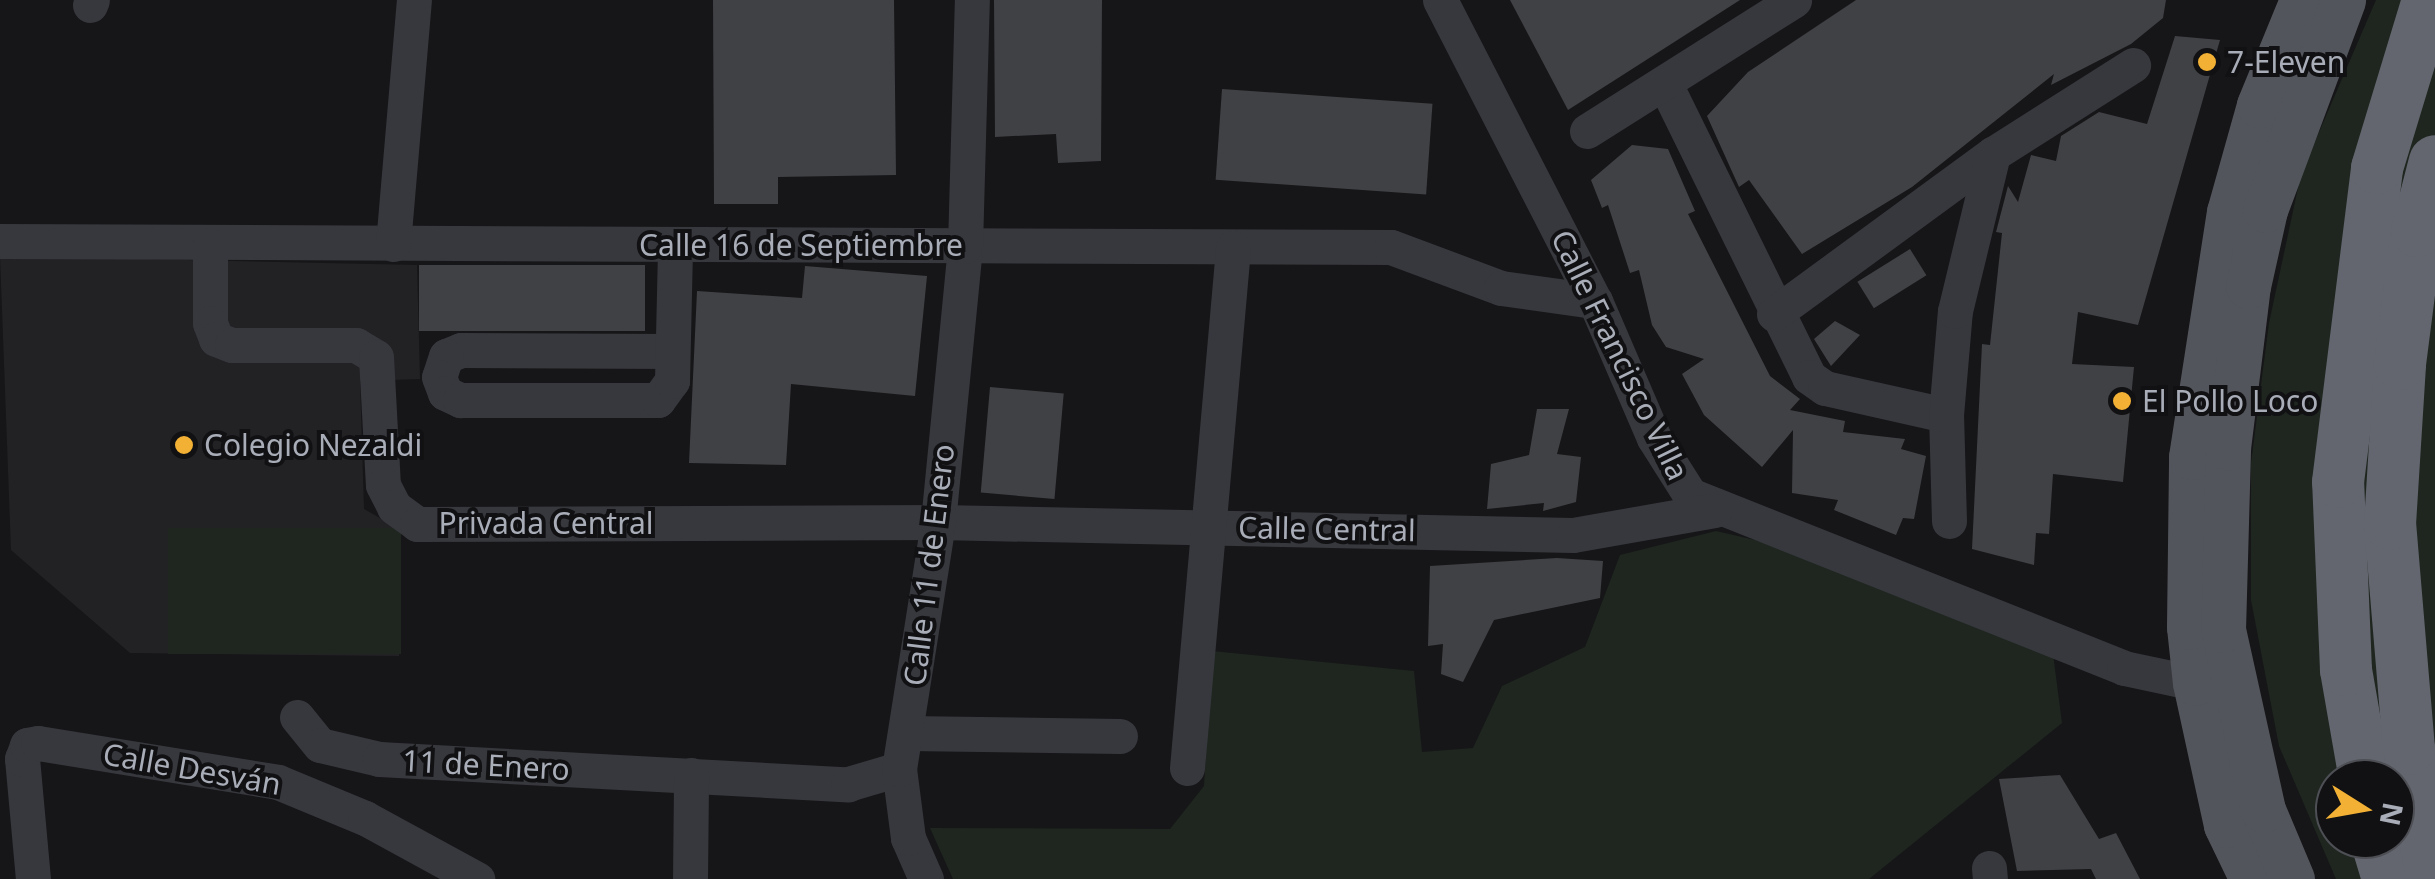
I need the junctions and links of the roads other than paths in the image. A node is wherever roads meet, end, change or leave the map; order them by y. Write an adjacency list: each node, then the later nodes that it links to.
1 (414, 0): 14 (street)
2 (972, 0): 17 (street, Calle 11 de Enero)
3 (1440, 0): 19 (street, Calle Francisco Villa)
4 (1794, 0): 9 (street)
5 (2343, 0): 40 (main road)
6 (2428, 0): 31 (highway)
7 (2290, 8): 27 (main road)
8 (2133, 65): 11 (street)
9 (1664, 84): 10 (street); 20 (street)
10 (1586, 131)
11 (1993, 154): 20 (street); 22 (street)
12 (2435, 161): 41 (highway)
13 (0, 241): 16 (street, Calle 16 de Septiembre)
14 (392, 244): 15 (street, Calle 16 de Septiembre); 16 (street, Calle 16 de Septiembre)
15 (675, 245): 17 (street, Calle 16 de Septiembre); 21 (street)
16 (210, 246): 25 (street, Privada Central)
17 (965, 246): 18 (street, Calle 16 de Septiembre); 25 (street, Calle 11 de Enero)
18 (1234, 248): 19 (street, Calle 16 de Septiembre); 26 (street)
19 (1595, 301): 23 (street, Calle Francisco Villa)
20 (1774, 314): 22 (street)
21 (672, 351): 21 (street)
22 (1946, 415): 24 (street)
23 (1715, 510): 26 (street, Calle Central); 27 (street, Calle Francisco Villa)
24 (1949, 521)
25 (938, 522): 26 (street, Calle Central); 29 (street, Calle 11 de Enero)
26 (1207, 528): 32 (street)
27 (2195, 684): 39 (main road)
28 (296, 717): 34 (street, 11 de Enero)
29 (907, 733): 30 (street); 33 (street, Calle 11 de Enero)
30 (1120, 736)
31 (2362, 759)
32 (1186, 768)
33 (898, 769): 34 (street, 11 de Enero); 38 (street, Calle 11 de Enero)
34 (690, 775): 37 (street)
35 (462, 875): 36 (street, Calle Desván)
36 (34, 879)
37 (690, 879)
38 (926, 879)
39 (2252, 879)
40 (2292, 879)
41 (2432, 879)

